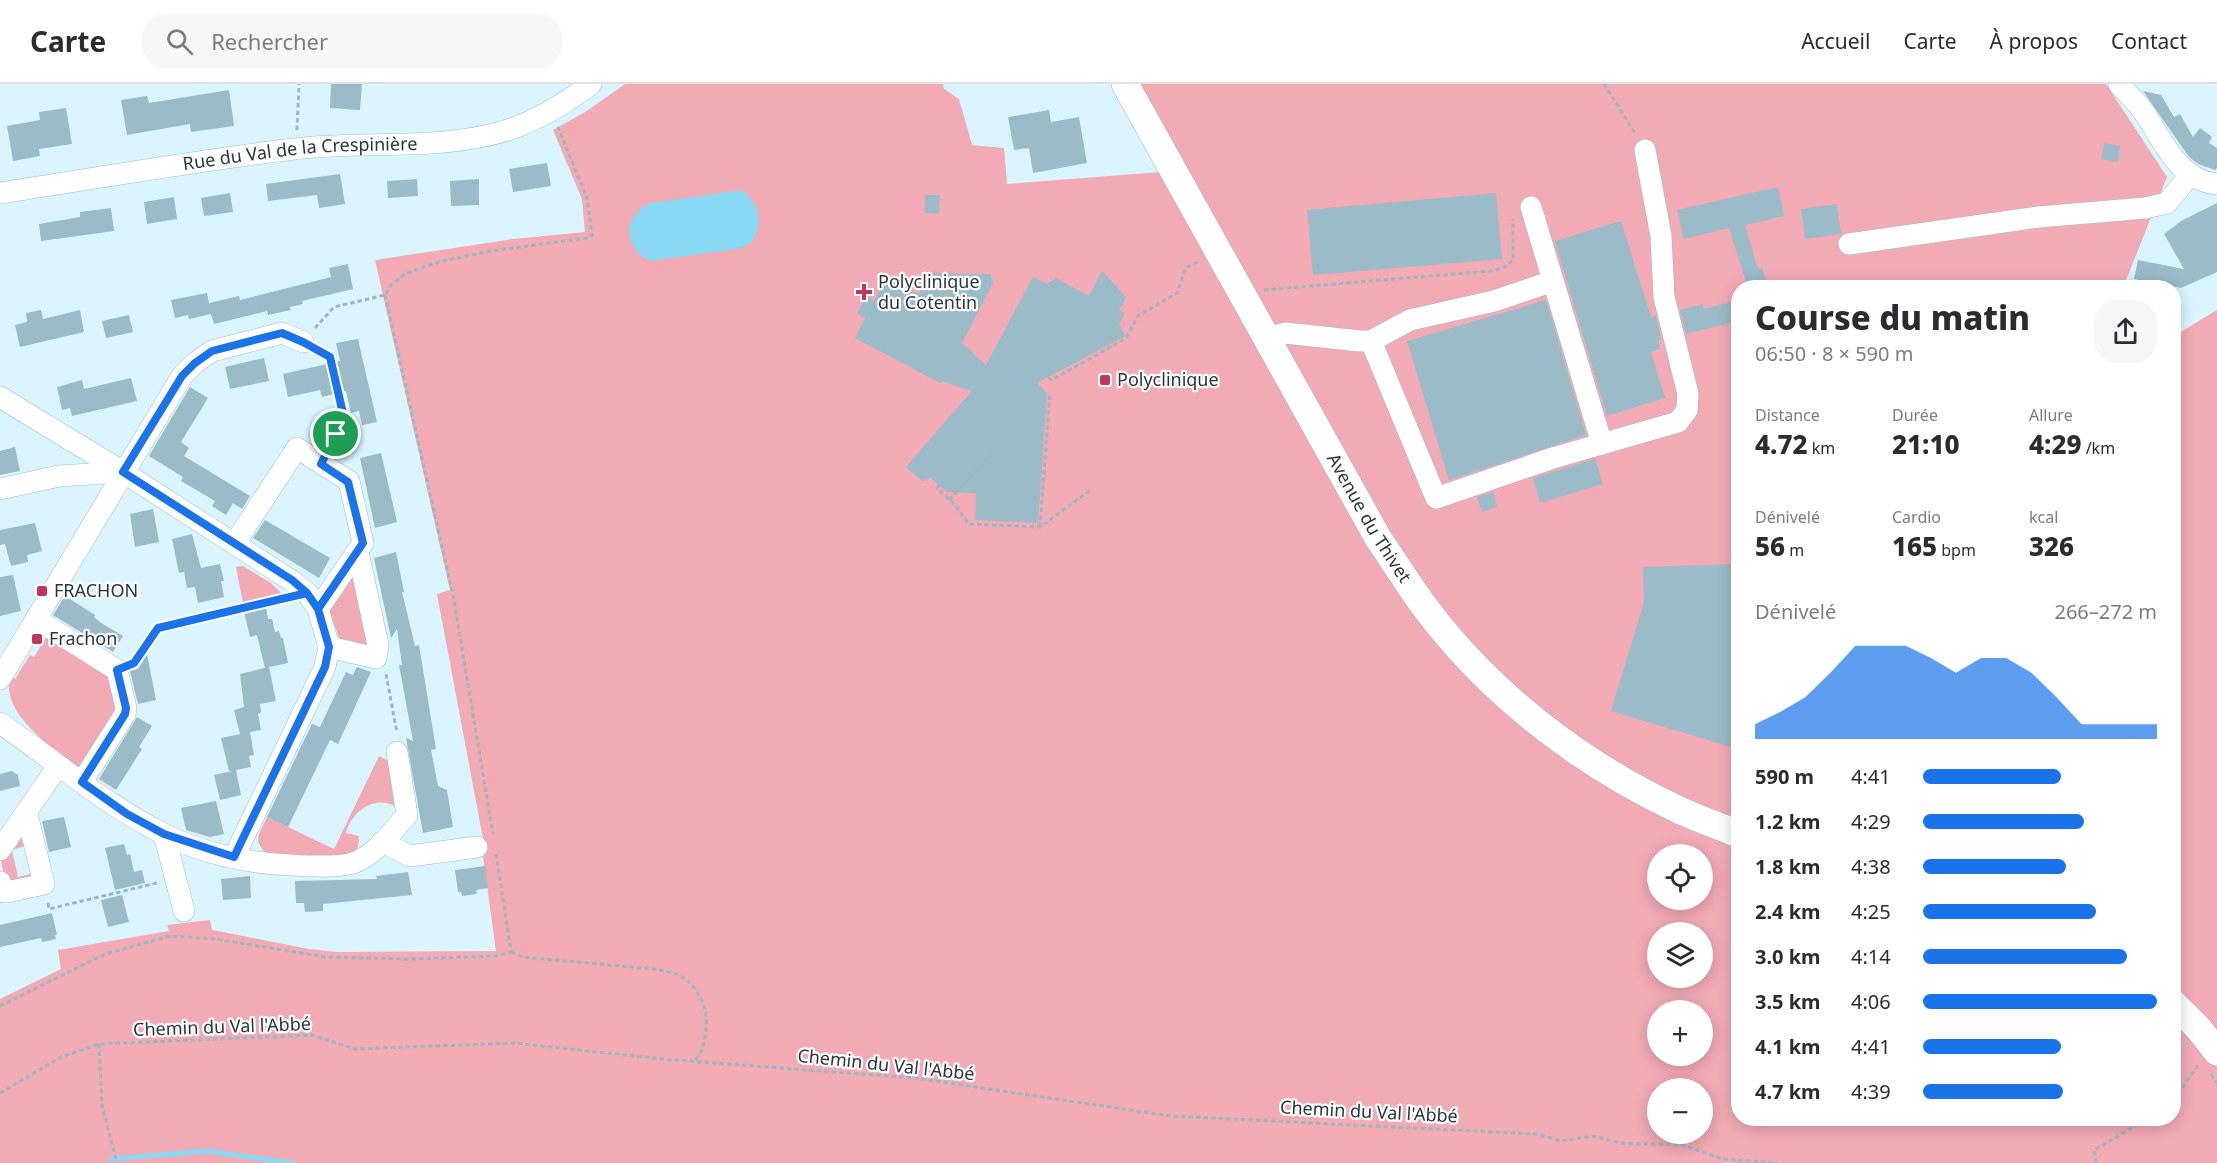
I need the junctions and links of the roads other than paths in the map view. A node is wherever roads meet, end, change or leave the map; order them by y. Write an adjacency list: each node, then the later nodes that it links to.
1 (1125, 84): 11 (main road, Avenue du Thivet)
2 (2119, 84): 5 (street)
3 (579, 88): 7 (street, Rue du Val de la Crespinière)
4 (1645, 150): 15 (street)
5 (2190, 175): 6 (street); 9 (street)
6 (2217, 184)
7 (0, 193)
8 (1531, 207): 10 (street)
9 (1849, 244)
10 (1553, 282): 12 (street); 15 (street)
11 (1268, 338): 12 (street); 29 (main road, Avenue du Thivet)
12 (1371, 340): 15 (street)
13 (303, 342): 16 (street)
14 (0, 397): 16 (street)
15 (1602, 444)
16 (123, 472): 17 (street); 18 (street); 21 (street)
17 (0, 489)
18 (235, 543): 19 (street); 20 (street)
19 (358, 552): 20 (street); 22 (street)
20 (312, 601): 22 (street)
21 (36, 619): 23 (street); 27 (street)
22 (329, 647): 34 (street)
23 (0, 679)
24 (0, 723): 26 (street)
25 (397, 752): 31 (street)
26 (58, 766): 27 (street); 28 (street)
27 (82, 782): 30 (street)
28 (27, 814): 33 (street); 35 (street)
29 (1731, 831)
30 (164, 834): 34 (street); 36 (street)
31 (382, 842): 32 (street); 34 (street)
32 (489, 845)
33 (0, 850)
34 (234, 857)
35 (1, 892)
36 (184, 911)
37 (2181, 1011): 38 (main road)
38 (2209, 1056)

